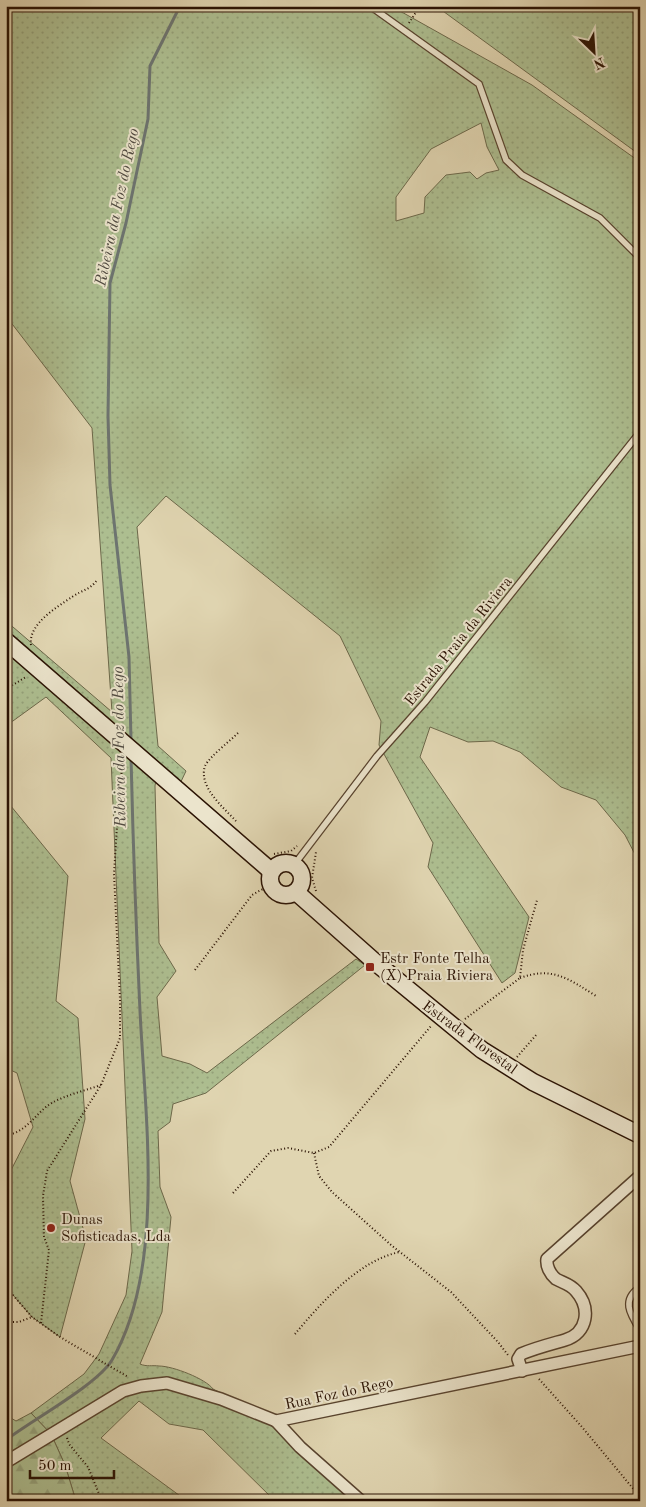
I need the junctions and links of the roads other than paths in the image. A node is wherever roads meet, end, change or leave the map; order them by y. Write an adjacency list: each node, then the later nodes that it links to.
1 (370, 6): 2 (lane)
2 (640, 258)
3 (640, 432): 5 (lane, Estrada Praia da Riviera)
4 (6, 641): 6 (main road)
5 (294, 865): 6 (main road); 7 (main road)
6 (271, 878): 7 (main road)
7 (296, 892): 8 (main road, Estrada Florestal)
8 (640, 1135)
9 (640, 1176): 13 (street)
10 (640, 1287): 11 (lane)
11 (640, 1330)
12 (640, 1346): 13 (street, Rua Foz do Rego)
13 (524, 1371): 14 (street, Rua Foz do Rego)
14 (276, 1421): 15 (street, Rua Foz do Rego); 16 (street)
15 (6, 1462)
16 (361, 1501)

